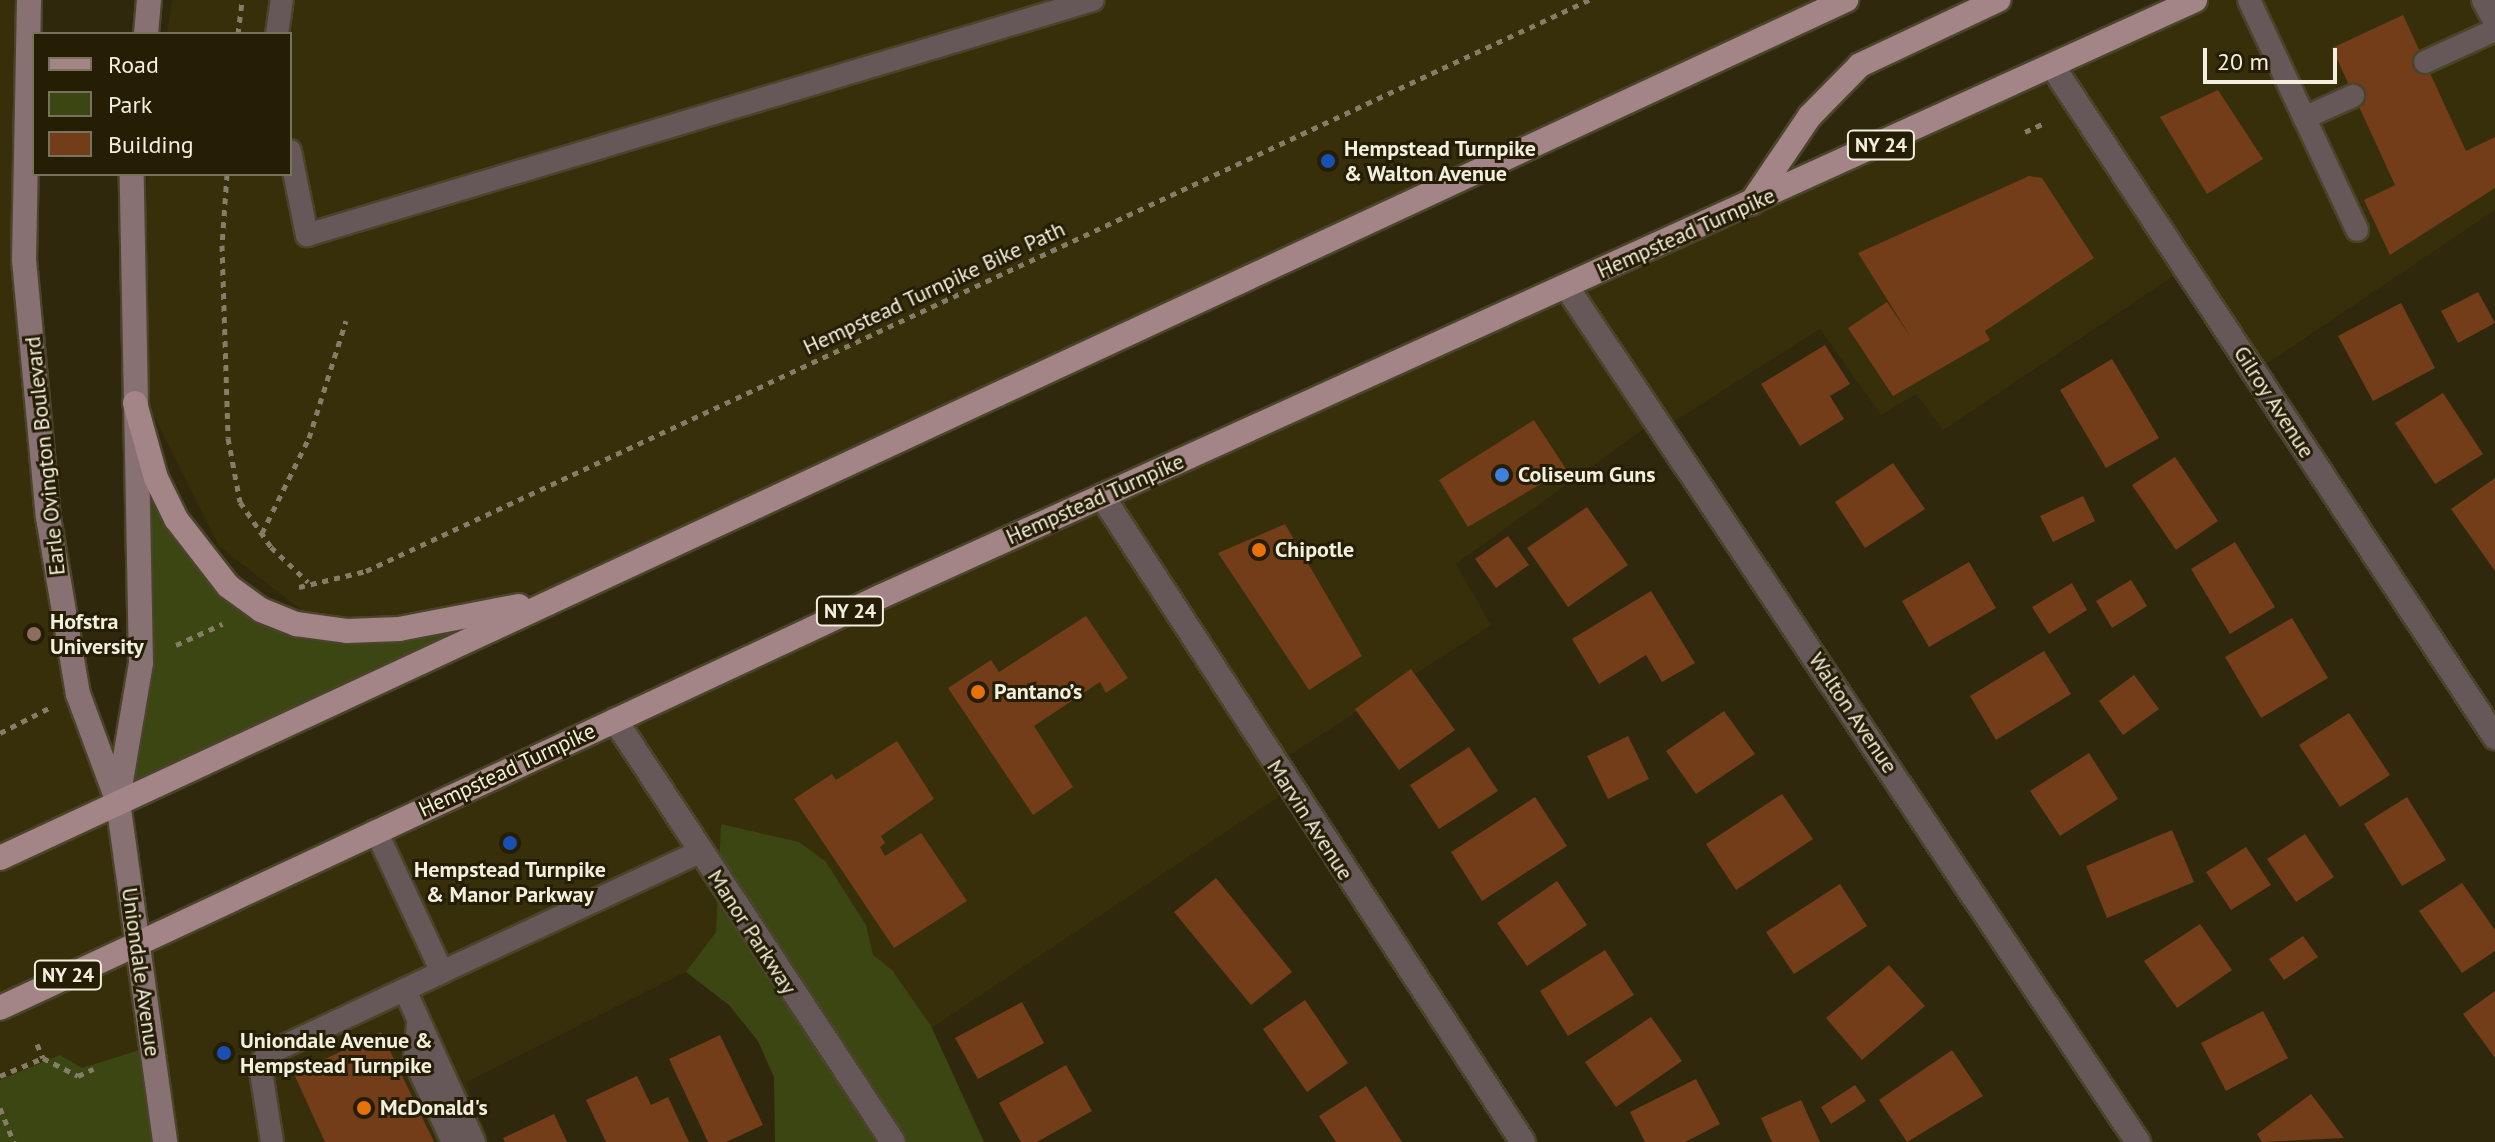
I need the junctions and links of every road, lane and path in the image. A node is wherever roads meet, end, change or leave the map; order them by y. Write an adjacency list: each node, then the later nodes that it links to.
1 (29, 0): 40 (main road, Earle Ovington Boulevard)
2 (149, 0): 14 (main road)
3 (242, 0): 15 (path)
4 (282, 0): 16 (lane)
5 (1093, 0): 23 (lane)
6 (1589, 0): 33 (path, Hempstead Turnpike Bike Path)
7 (1846, 0): 35 (main road)
8 (1998, 0): 26 (main road)
9 (2195, 0): 18 (main road, Hempstead Turnpike / NY 24)
10 (2249, 0): 20 (lane)
11 (2483, 0): 12 (lane)
12 (2495, 23)
13 (2495, 30): 17 (lane)
14 (146, 32)
15 (238, 32)
16 (277, 32)
17 (2425, 62)
18 (2053, 67): 26 (main road, Hempstead Turnpike / NY 24); 39 (street, Gilroy Avenue)
19 (2353, 96): 20 (lane)
20 (2304, 118): 27 (lane)
21 (2044, 123): 22 (path)
22 (2025, 132)
23 (292, 161)
24 (132, 176): 30 (main road)
25 (227, 176): 32 (path)
26 (1751, 203): 28 (main road, Hempstead Turnpike / NY 24)
27 (2357, 230)
28 (1566, 286): 31 (main road, Hempstead Turnpike / NY 24); 61 (street, Walton Avenue)
29 (346, 321): 32 (path)
30 (135, 403): 35 (main road); 40 (main road)
31 (1102, 496): 38 (main road, Hempstead Turnpike / NY 24); 60 (street, Marvin Avenue)
32 (261, 534): 33 (path)
33 (308, 582): 34 (path, Hempstead Turnpike Bike Path)
34 (289, 592)
35 (552, 600): 40 (main road)
36 (229, 621): 37 (path)
37 (166, 650)
38 (615, 720): 41 (main road, Hempstead Turnpike / NY 24); 42 (street, Manor Parkway)
39 (2495, 737)
40 (118, 802): 43 (main road); 44 (main road, Uniondale Avenue)
41 (376, 831): 44 (main road, Hempstead Turnpike / NY 24); 45 (lane)
42 (699, 852): 45 (lane); 59 (street, Manor Parkway)
43 (0, 858)
44 (137, 942): 47 (main road, Hempstead Turnpike / NY 24); 55 (main road, Uniondale Avenue)
45 (442, 972): 46 (lane)
46 (405, 990): 48 (lane); 56 (lane)
47 (0, 1008)
48 (419, 1020): 57 (lane); 58 (lane)
49 (37, 1044): 50 (path)
50 (43, 1058): 51 (path); 52 (path)
51 (93, 1069)
52 (0, 1076)
53 (0, 1108): 54 (path)
54 (14, 1142)
55 (165, 1142)
56 (272, 1142)
57 (453, 1142)
58 (474, 1142)
59 (893, 1142)
60 (1523, 1142)
61 (2138, 1142)

